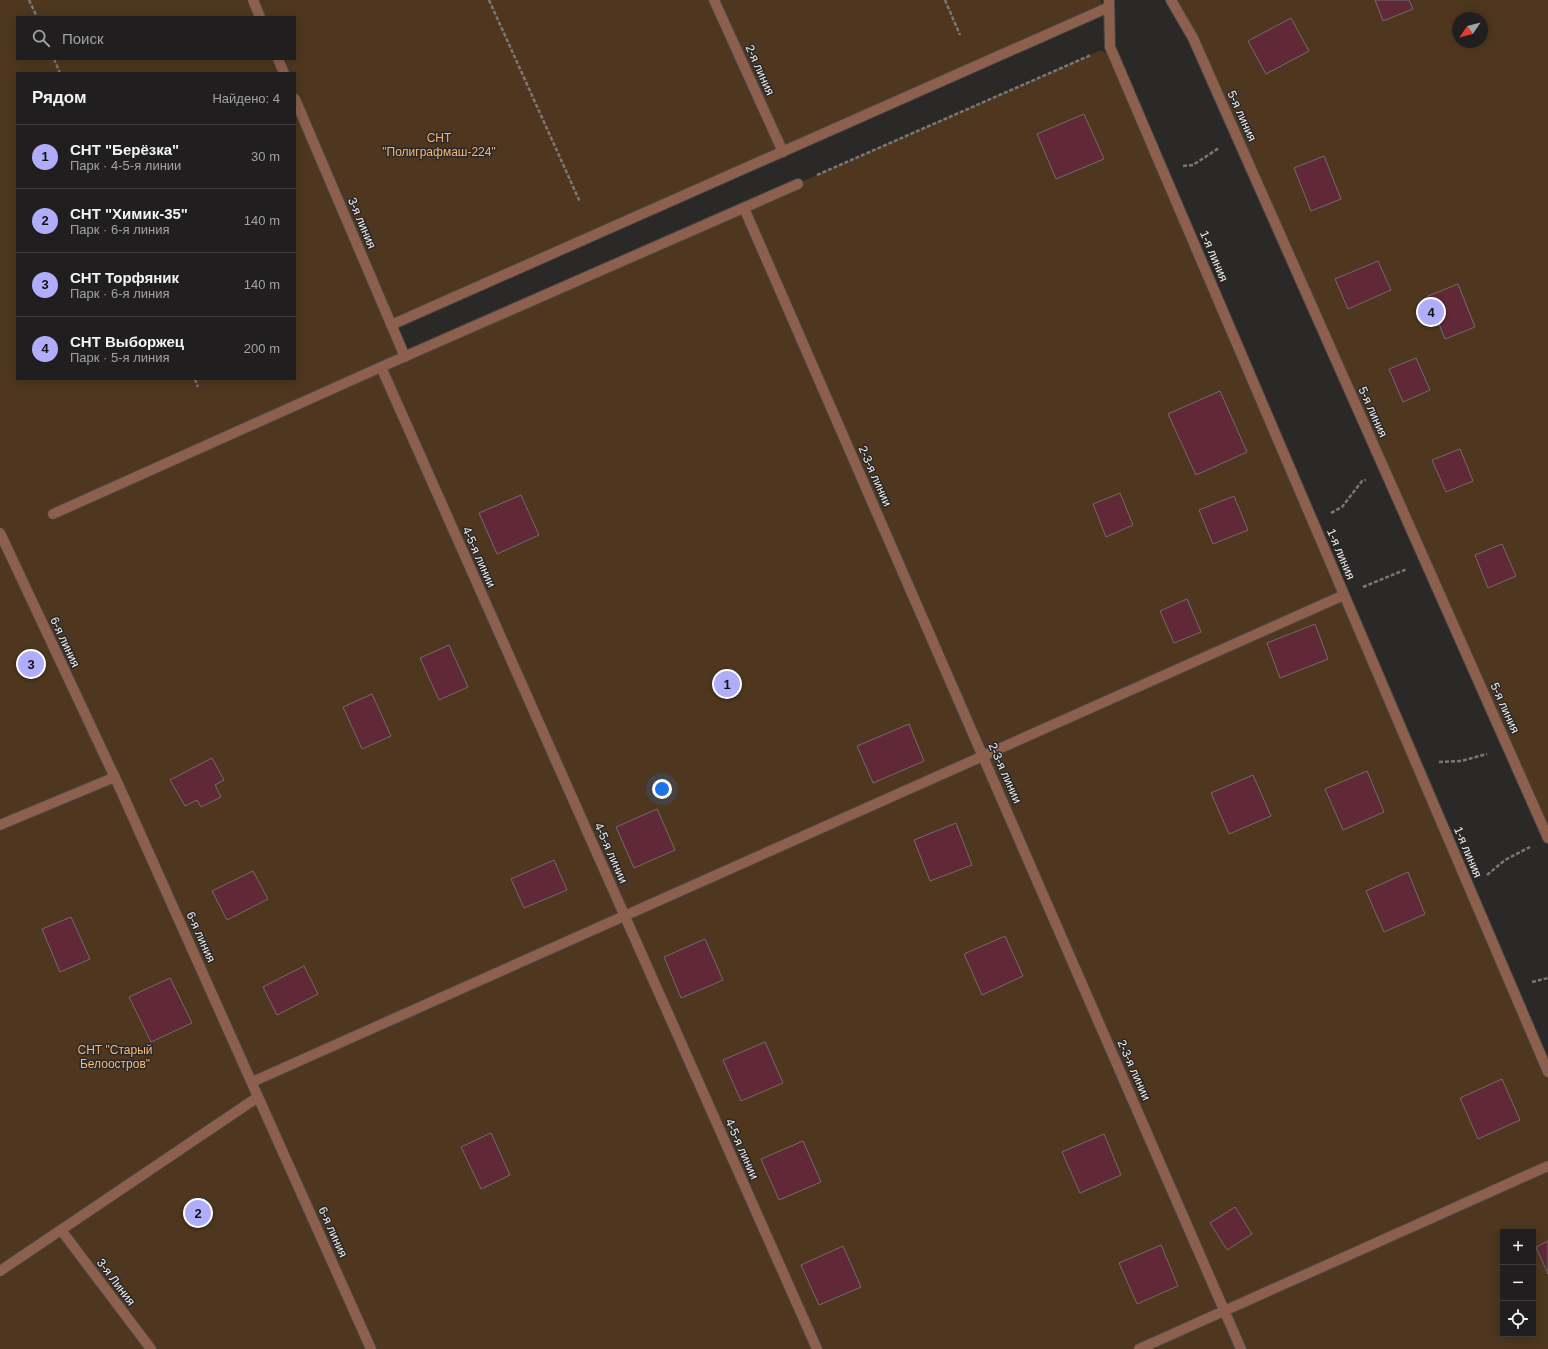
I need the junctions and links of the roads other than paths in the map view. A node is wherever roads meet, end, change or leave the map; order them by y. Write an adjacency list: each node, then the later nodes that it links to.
1 (253, 0): 5 (street)
2 (714, 0): 9 (street, 2-я линия)
3 (1171, 0): 22 (street, 5-я линия)
4 (1109, 4): 9 (street); 18 (street, 1-я линия)
5 (260, 16)
6 (278, 60): 7 (street)
7 (284, 72)
8 (296, 101): 12 (street, 3-я линия)
9 (783, 152): 12 (street)
10 (798, 184): 11 (street)
11 (744, 208): 13 (street); 19 (street, 2-3-я линии)
12 (391, 325): 13 (street, 3-я линия)
13 (405, 357): 14 (street)
14 (381, 367): 15 (street); 23 (street, 4-5-я линии)
15 (54, 514)
16 (1, 535): 17 (street, 6-я линия)
17 (4, 554): 20 (street, 6-я линия)
18 (1344, 594): 19 (street); 24 (street, 1-я линия)
19 (983, 756): 23 (street); 30 (street, 2-3-я линии)
20 (115, 777): 21 (street); 25 (street, 6-я линия)
21 (0, 825)
22 (1548, 837)
23 (624, 916): 25 (street); 33 (street, 4-5-я линии)
24 (1548, 1072)
25 (252, 1082): 26 (street, 6-я линия)
26 (258, 1097): 28 (street); 32 (street, 6-я линия)
27 (1548, 1166): 30 (street)
28 (61, 1230): 29 (street); 31 (street, 3-я Линия)
29 (0, 1271)
30 (1225, 1310): 34 (street); 35 (street, 2-3-я линии)
31 (151, 1349)
32 (371, 1349)
33 (817, 1349)
34 (1139, 1349)
35 (1241, 1349)

